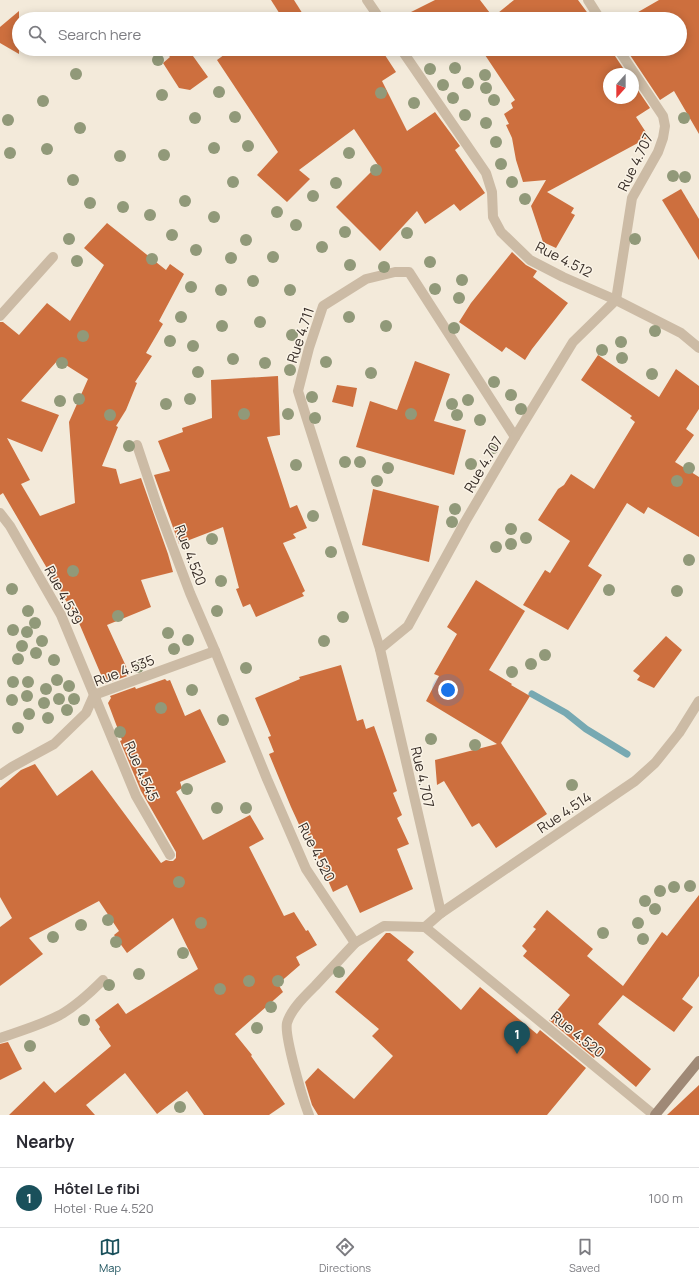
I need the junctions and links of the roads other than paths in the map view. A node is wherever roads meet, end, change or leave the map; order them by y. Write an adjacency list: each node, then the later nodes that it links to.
1 (367, 0): 3 (street)
2 (588, 0): 4 (street)
3 (375, 12)
4 (596, 12)
5 (406, 56): 8 (street, Rue 4.512)
6 (623, 56): 8 (street, Rue 4.707)
7 (53, 257): 9 (street)
8 (616, 300): 10 (street, Rue 4.512); 11 (street, Rue 4.707)
9 (0, 316)
10 (699, 348)
11 (515, 437): 14 (street, Rue 4.707); 14 (street, Rue 4.711)
12 (137, 445): 15 (street, Rue 4.520)
13 (0, 513): 16 (street, Rue 4.539)
14 (380, 649): 20 (street, Rue 4.707)
15 (215, 651): 16 (street, Rue 4.535); 22 (street, Rue 4.520)
16 (94, 695): 18 (street, Rue 4.535); 19 (street, Rue 4.545)
17 (699, 701): 20 (street, Rue 4.514)
18 (0, 775)
19 (170, 855)
20 (441, 913): 21 (street, Rue 4.514)
21 (425, 927): 22 (street); 27 (street, Rue 4.520)
22 (355, 943): 26 (street)
23 (102, 980): 24 (street)
24 (0, 1038)
25 (699, 1061): 27 (street)
26 (309, 1115)
27 (655, 1115)

